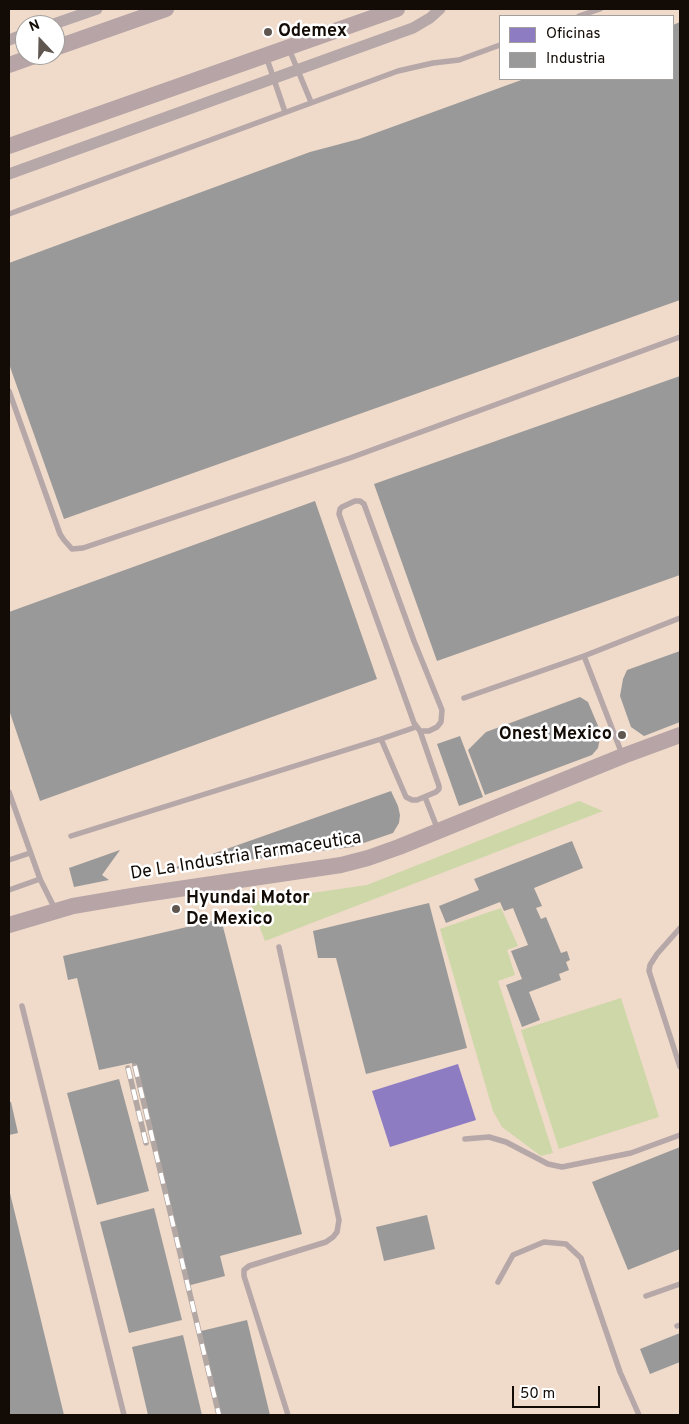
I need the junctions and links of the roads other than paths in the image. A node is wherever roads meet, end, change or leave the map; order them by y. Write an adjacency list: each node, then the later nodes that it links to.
1 (97, 9): 7 (street)
2 (166, 9): 8 (main road)
3 (397, 9): 10 (main road)
4 (440, 9): 12 (street)
5 (600, 9): 6 (lane)
6 (582, 15)
7 (65, 20)
8 (65, 44)
9 (499, 44): 14 (lane)
10 (288, 46): 11 (main road); 12 (lane)
11 (265, 54): 13 (lane); 16 (main road)
12 (298, 70): 13 (street); 14 (lane)
13 (274, 78): 15 (lane); 17 (street)
14 (311, 102): 15 (lane)
15 (285, 112): 18 (lane)
16 (9, 146)
17 (9, 174)
18 (9, 214)
19 (680, 337): 20 (lane)
20 (9, 391)
21 (680, 618): 22 (lane)
22 (584, 656): 23 (lane); 27 (lane)
23 (464, 698)
24 (418, 729): 24 (lane); 26 (lane); 29 (lane)
25 (680, 735): 27 (main road, De La Industria Farmaceutica)
26 (381, 739): 29 (lane); 31 (lane)
27 (623, 756): 30 (main road, De La Industria Farmaceutica)
28 (9, 792): 32 (lane)
29 (425, 798): 30 (lane)
30 (439, 831): 36 (main road, De La Industria Farmaceutica)
31 (71, 836)
32 (30, 852): 33 (lane); 34 (lane)
33 (9, 860)
34 (40, 879): 35 (lane); 36 (lane)
35 (9, 890)
36 (57, 912): 37 (main road, De La Industria Farmaceutica)
37 (9, 925)
38 (680, 928): 41 (lane)
39 (279, 947): 48 (lane)
40 (22, 1006): 47 (lane)
41 (680, 1067)
42 (680, 1135): 43 (lane)
43 (465, 1139)
44 (498, 1282): 49 (lane)
45 (680, 1284): 46 (lane)
46 (646, 1296)
47 (124, 1415)
48 (288, 1415)
49 (638, 1415)

